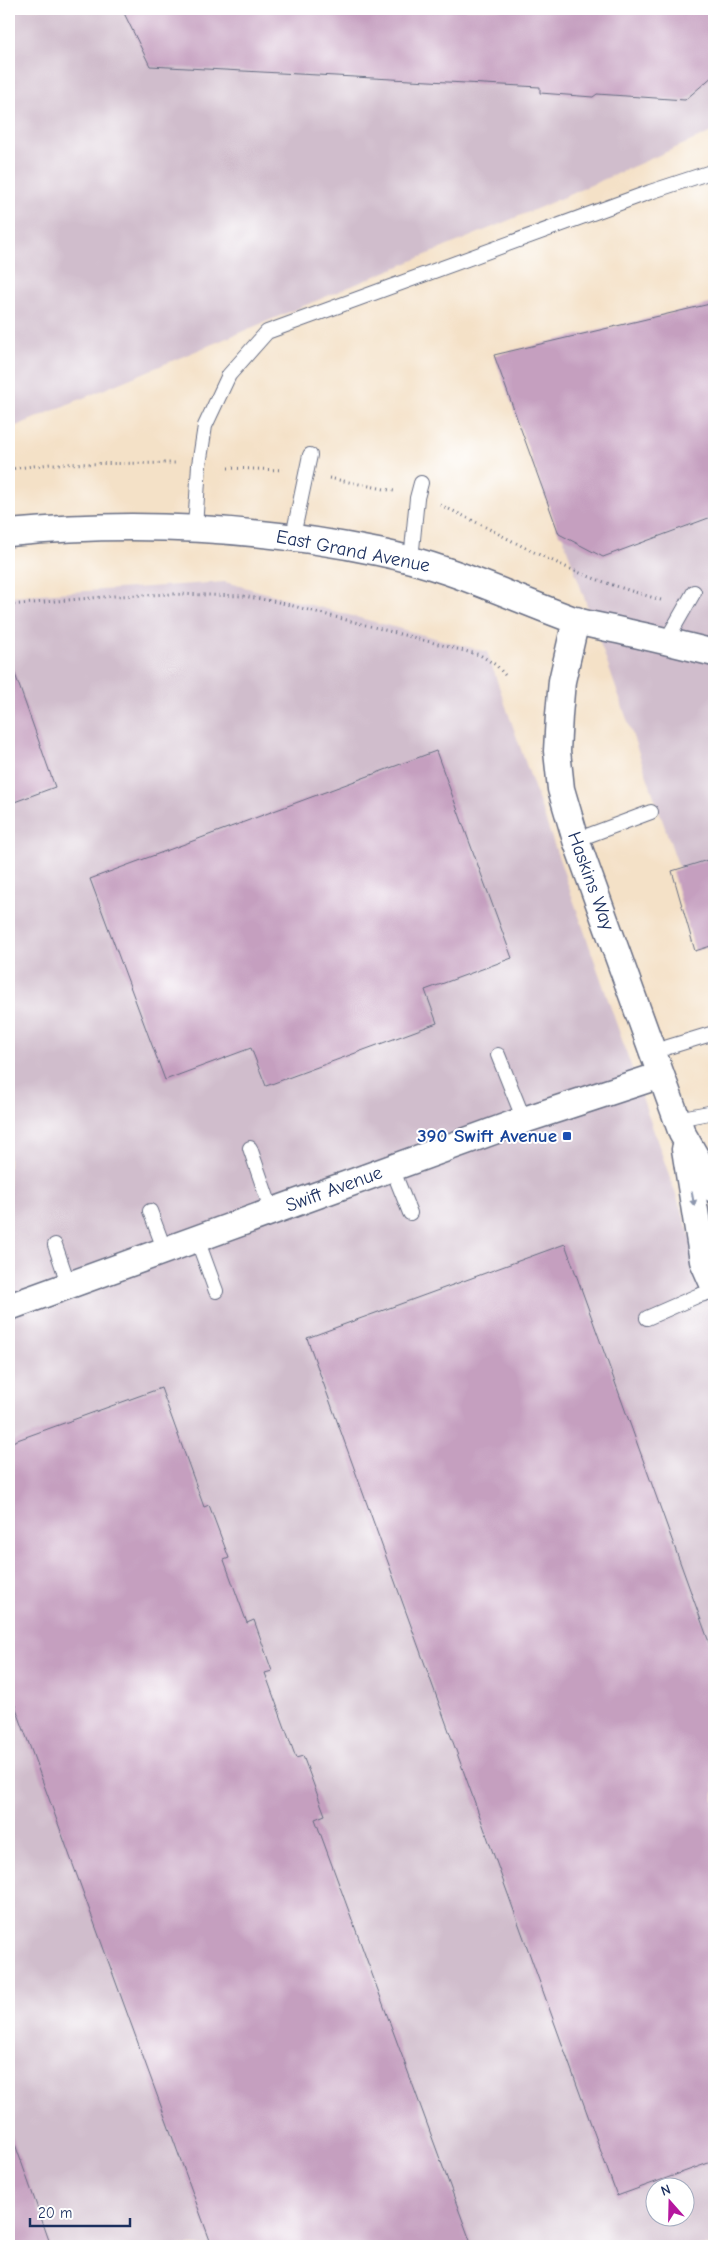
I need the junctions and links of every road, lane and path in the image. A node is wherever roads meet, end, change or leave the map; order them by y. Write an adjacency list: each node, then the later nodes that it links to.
1 (714, 172): 6 (lane)
2 (310, 455): 8 (lane)
3 (177, 464): 4 (path)
4 (9, 469)
5 (421, 483): 9 (lane)
6 (195, 528): 7 (street, East Grand Avenue); 8 (street, East Grand Avenue)
7 (9, 533)
8 (293, 536): 9 (street, East Grand Avenue)
9 (411, 560): 12 (street, East Grand Avenue)
10 (694, 592): 13 (lane)
11 (9, 605): 15 (path)
12 (576, 620): 13 (street, East Grand Avenue); 17 (street, Haskins Way)
13 (666, 642): 14 (street, East Grand Avenue)
14 (714, 653)
15 (505, 675)
16 (651, 812): 17 (lane)
17 (576, 840): 20 (street, Haskins Way)
18 (714, 1033): 20 (lane)
19 (498, 1055): 22 (lane)
20 (656, 1063): 22 (street, Swift Avenue); 23 (street, Haskins Way)
21 (714, 1112): 23 (lane)
22 (524, 1120): 25 (street, Swift Avenue)
23 (679, 1126): 26 (street, Haskins Way); 34 (street, Haskins Way, one-way to 34)
24 (250, 1148): 28 (lane)
25 (392, 1168): 28 (street, Swift Avenue); 29 (lane)
26 (714, 1189)
27 (150, 1211): 32 (lane)
28 (272, 1212): 30 (street, Swift Avenue)
29 (410, 1213)
30 (197, 1239): 32 (street, Swift Avenue); 35 (lane)
31 (55, 1245): 33 (lane)
32 (165, 1251): 33 (street, Swift Avenue)
33 (69, 1286): 37 (street, Swift Avenue)
34 (714, 1286)
35 (216, 1291)
36 (714, 1291): 38 (lane)
37 (9, 1307)
38 (646, 1318)

